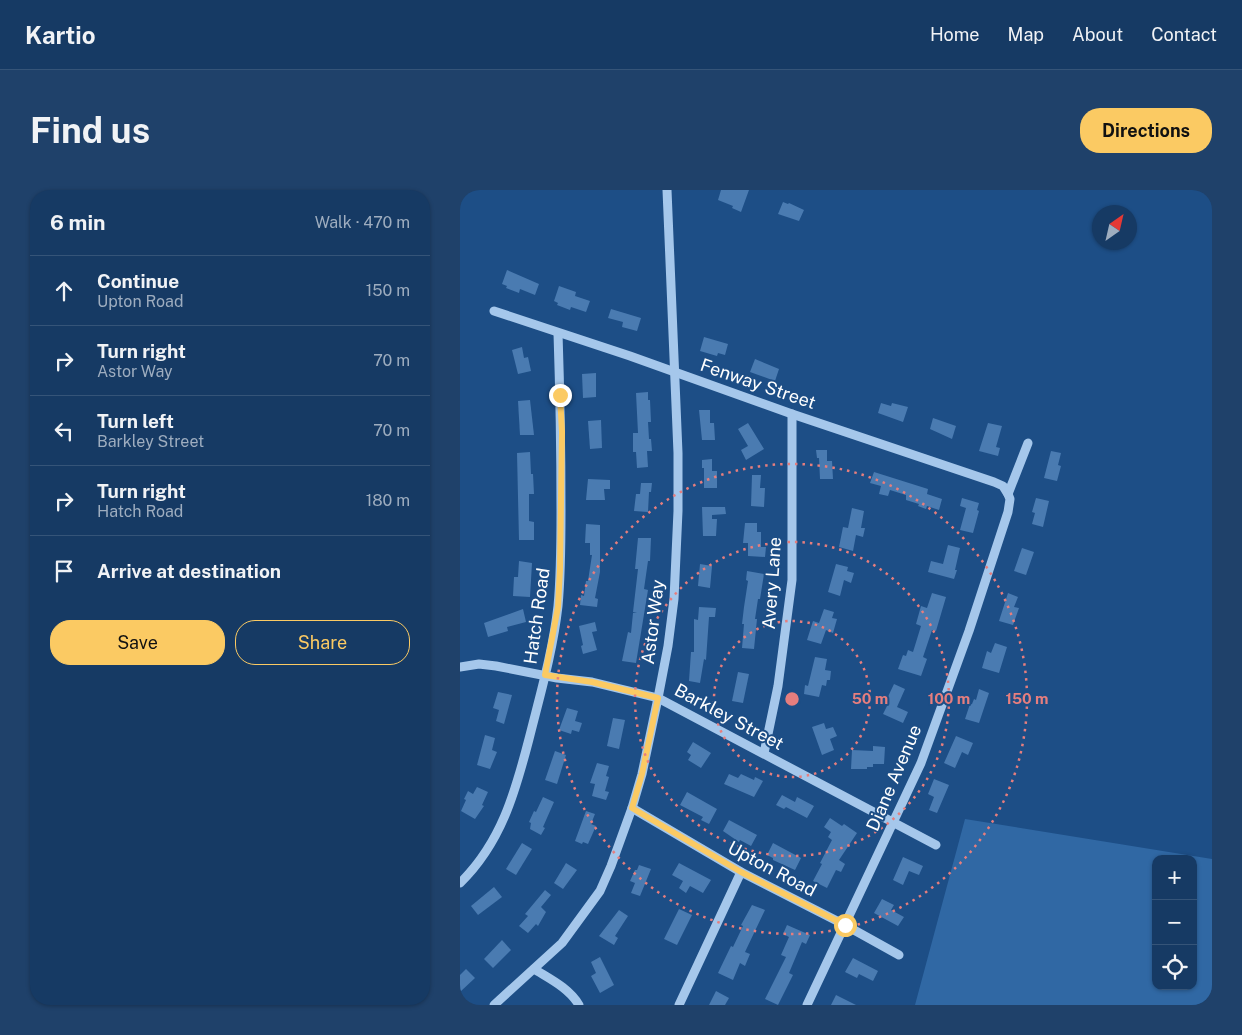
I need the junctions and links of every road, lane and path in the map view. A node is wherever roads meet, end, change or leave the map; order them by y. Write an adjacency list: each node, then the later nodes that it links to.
1 (667, 190): 4 (street, Astor Way)
2 (494, 311): 3 (street, Fenway Street)
3 (558, 334): 4 (street, Fenway Street); 9 (street, Hatch Road)
4 (674, 372): 5 (street, Fenway Street); 10 (street, Astor Way)
5 (792, 414): 7 (street, Fenway Street); 11 (street, Avery Lane)
6 (1028, 443): 7 (street, Diane Avenue)
7 (1008, 494): 13 (street, Diane Avenue)
8 (460, 667): 9 (street, Barkley Street)
9 (545, 675): 10 (street, Barkley Street); 16 (street, Hatch Road)
10 (658, 698): 11 (street, Barkley Street); 12 (street, Astor Way)
11 (764, 753): 13 (street, Barkley Street)
12 (632, 808): 15 (street, Upton Road); 19 (street, Astor Way)
13 (893, 823): 14 (street, Barkley Street); 17 (street, Diane Avenue)
14 (936, 845)
15 (741, 872): 17 (street, Upton Road); 22 (street)
16 (460, 883)
17 (845, 925): 18 (street, Upton Road); 23 (street, Diane Avenue)
18 (899, 955)
19 (534, 969): 20 (street, Astor Way); 21 (street)
20 (494, 1005)
21 (579, 1005)
22 (679, 1005)
23 (807, 1005)

